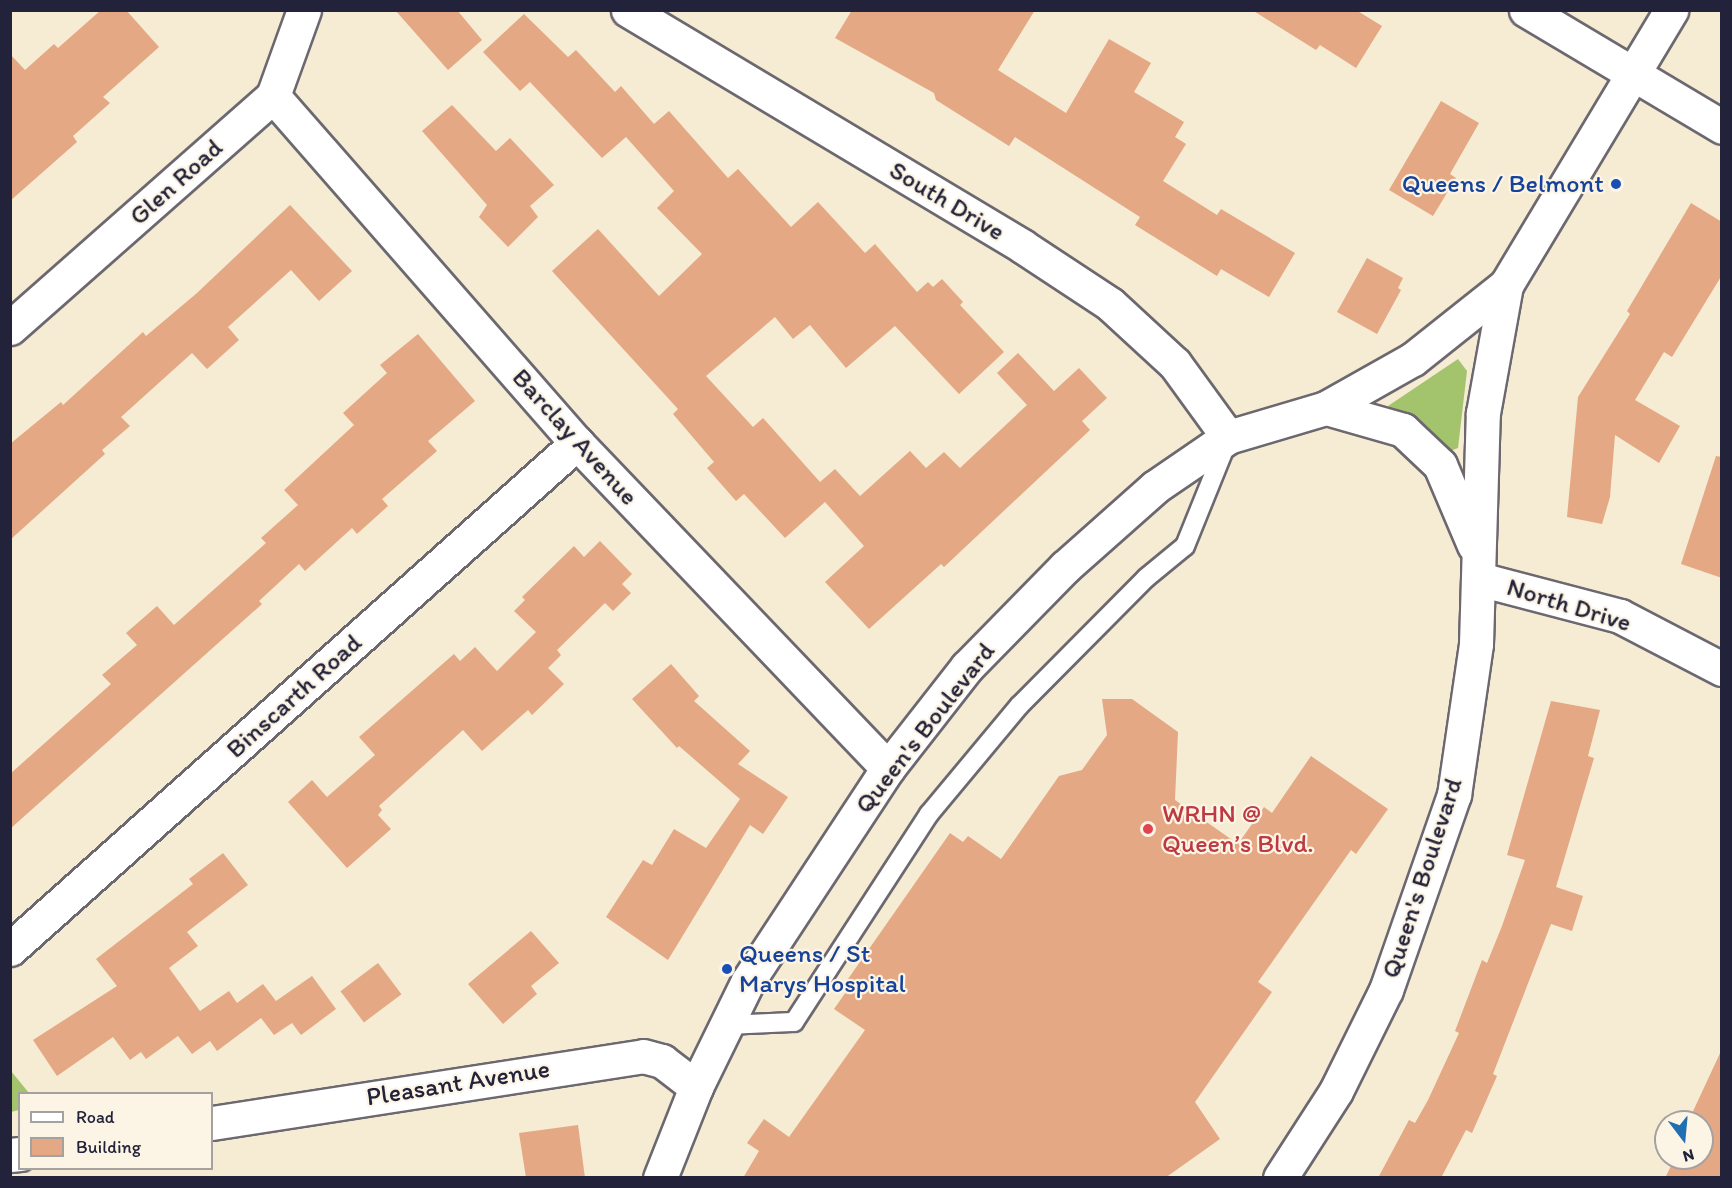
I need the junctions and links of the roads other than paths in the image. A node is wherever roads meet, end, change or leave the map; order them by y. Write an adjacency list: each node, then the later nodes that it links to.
1 (304, 10): 6 (street, Glen Road)
2 (628, 10): 11 (street, South Drive)
3 (1526, 10): 5 (street)
4 (1671, 10): 5 (street, Queen's Boulevard)
5 (1631, 73): 7 (street); 8 (street, Queen's Boulevard)
6 (273, 96): 9 (street, Glen Road); 12 (street, Barclay Avenue)
7 (1722, 127)
8 (1506, 285): 10 (street, Queen's Boulevard); 13 (street, Queen's Boulevard)
9 (10, 328)
10 (1326, 408): 11 (street, Queen's Boulevard); 13 (street, Queen's Boulevard)
11 (1228, 437): 15 (street, Queen's Boulevard); 17 (lane)
12 (578, 443): 15 (street, Barclay Avenue); 16 (street, Binscarth Road)
13 (1478, 565): 14 (street, North Drive); 21 (street, Queen's Boulevard)
14 (1722, 669)
15 (888, 768): 17 (street, Queen's Boulevard)
16 (10, 950)
17 (725, 1024): 18 (street, Queen's Boulevard)
18 (696, 1087): 19 (street, Pleasant Avenue); 20 (street, Queen's Boulevard)
19 (213, 1123)
20 (660, 1178)
21 (1280, 1178)

